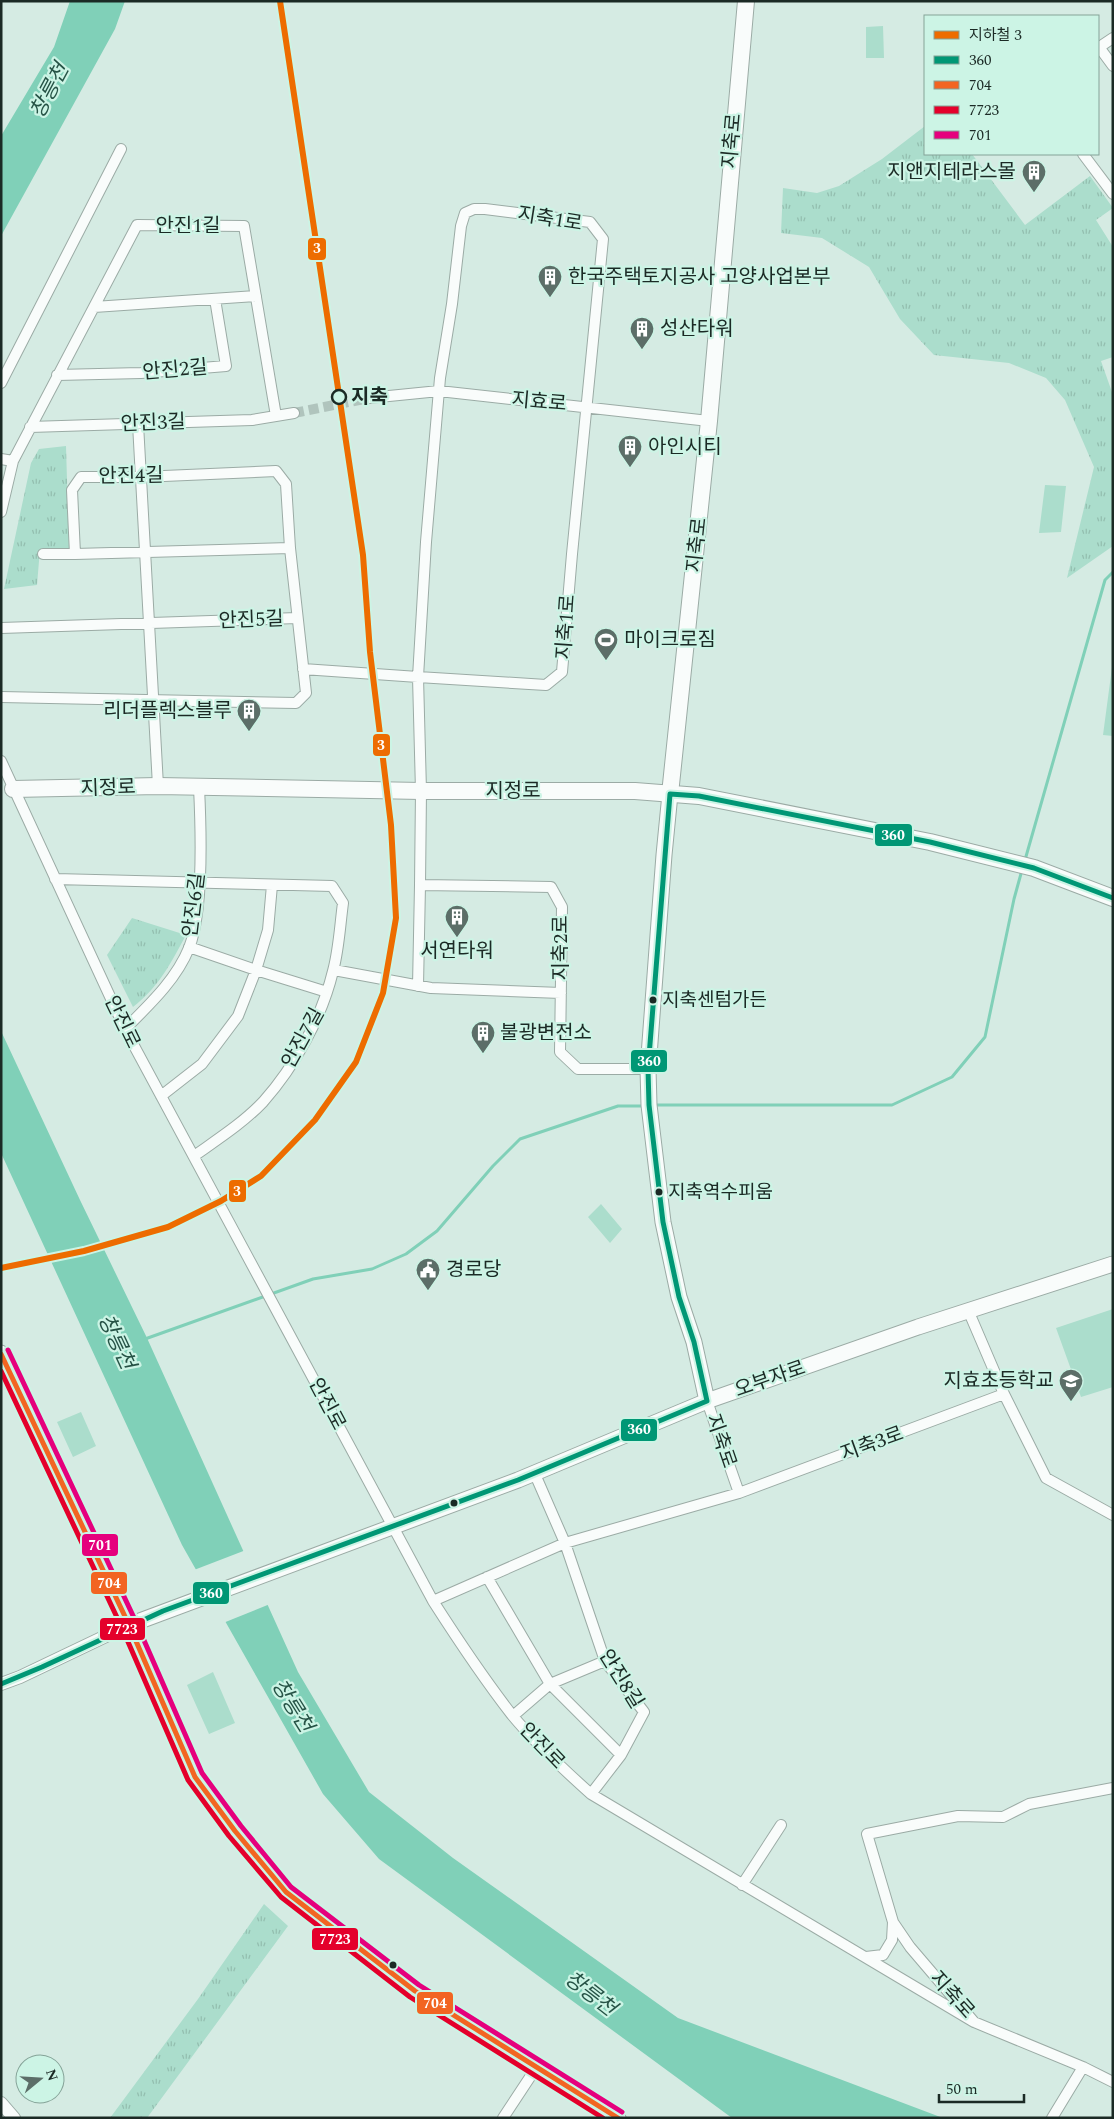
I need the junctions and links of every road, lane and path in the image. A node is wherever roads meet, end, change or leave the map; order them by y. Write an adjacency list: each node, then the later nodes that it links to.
1 (746, 1): 18 (main road, 지축로)
2 (1113, 38): 3 (street)
3 (1099, 48): 4 (street)
4 (1113, 66)
5 (121, 149): 12 (street)
6 (1084, 155): 7 (street)
7 (1113, 194)
8 (256, 296): 9 (street); 10 (street, 안진1길); 17 (street, 안진1길)
9 (215, 299): 10 (street); 11 (street, 안진2길)
10 (94, 308): 11 (street, 안진1길)
11 (57, 376): 20 (street, 안진1길)
12 (1, 383)
13 (439, 391): 14 (street, 지효로); 15 (street, 지효로); 15 (street, 지축1로); 33 (street, 지축1로)
14 (369, 398)
15 (587, 406): 18 (street, 지효로); 33 (street, 지축1로)
16 (294, 413): 17 (street)
17 (276, 416): 19 (street, 안진3길)
18 (709, 421): 41 (main road, 지축로)
19 (138, 424): 20 (street, 안진3길); 23 (street)
20 (30, 428): 22 (street)
21 (1, 459): 22 (street)
22 (13, 461): 24 (street)
23 (141, 477): 25 (street, 안진4길); 26 (street); 28 (street, 안진4길)
24 (1, 512)
25 (290, 548): 26 (street); 29 (street)
26 (145, 552): 28 (street); 30 (street)
27 (43, 554): 28 (street)
28 (75, 554)
29 (297, 618): 30 (street, 안진5길); 32 (street, 안진5길)
30 (149, 623): 31 (street, 안진5길); 35 (street)
31 (1, 628)
32 (303, 669): 33 (street); 35 (street, 안진5길)
33 (418, 677): 40 (street, 지축1로)
34 (1, 697): 35 (street, 안진5길)
35 (153, 700): 37 (street)
36 (1, 761): 39 (street, 안진로)
37 (158, 786): 38 (main road, 지정로); 39 (main road, 지정로)
38 (199, 787): 40 (main road, 지정로); 43 (street, 안진6길)
39 (13, 789): 42 (street, 안진로)
40 (421, 791): 41 (main road, 지정로); 45 (street)
41 (670, 794): 46 (main road, 지정로); 54 (main road, 지축로)
42 (55, 879): 43 (street); 53 (street, 안진로)
43 (199, 884): 44 (street); 47 (street, 안진6길)
44 (272, 885): 48 (street); 49 (street, 안진7길)
45 (420, 885): 50 (street); 52 (street, 지축2로)
46 (1113, 898)
47 (189, 948): 48 (street); 53 (street, 안진6길)
48 (256, 970): 51 (street); 55 (street)
49 (334, 970): 50 (street); 51 (street, 안진7길)
50 (418, 986): 52 (street)
51 (327, 992): 56 (street, 안진7길)
52 (561, 993): 54 (street, 지축2로)
53 (125, 1029): 55 (street, 안진로)
54 (648, 1069): 61 (main road, 지축로)
55 (161, 1096): 56 (street, 안진로)
56 (194, 1156): 65 (street, 안진로)
57 (1113, 1264): 58 (main road, 오부자로)
58 (968, 1310): 60 (street); 61 (main road, 오부자로)
59 (1, 1353): 69 (main road)
60 (1004, 1394): 63 (street, 지축3로); 64 (street)
61 (707, 1401): 62 (main road, 오부자로); 63 (street, 지축로)
62 (534, 1472): 65 (main road, 오부자로); 66 (street, 안진8길)
63 (739, 1493): 66 (street)
64 (1113, 1516)
65 (392, 1525): 68 (street, 안진로); 69 (main road, 오부자로)
66 (566, 1543): 67 (street); 70 (street, 안진8길)
67 (487, 1577): 68 (street); 72 (street)
68 (433, 1601): 73 (street, 안진로)
69 (129, 1625): 71 (street); 83 (main road)
70 (605, 1661): 72 (street); 74 (street, 안진8길)
71 (1, 1684)
72 (550, 1684): 73 (street); 74 (street)
73 (513, 1716): 76 (street, 안진로)
74 (621, 1755): 76 (street, 안진8길)
75 (1113, 1788): 79 (street, 지축로)
76 (591, 1794): 78 (street, 안진로)
77 (781, 1825): 78 (street)
78 (742, 1885): 80 (street, 안진로)
79 (893, 1922): 80 (street); 81 (street, 지축로)
80 (866, 1957): 81 (street, 안진로)
81 (974, 2022): 82 (street, 지축로)
82 (1083, 2067): 84 (street, 지축로); 86 (street)
83 (536, 2068): 88 (street); 89 (main road)
84 (1113, 2082)
85 (1, 2103): 87 (street)
86 (1052, 2117)
87 (14, 2118)
88 (503, 2118)
89 (618, 2118)

